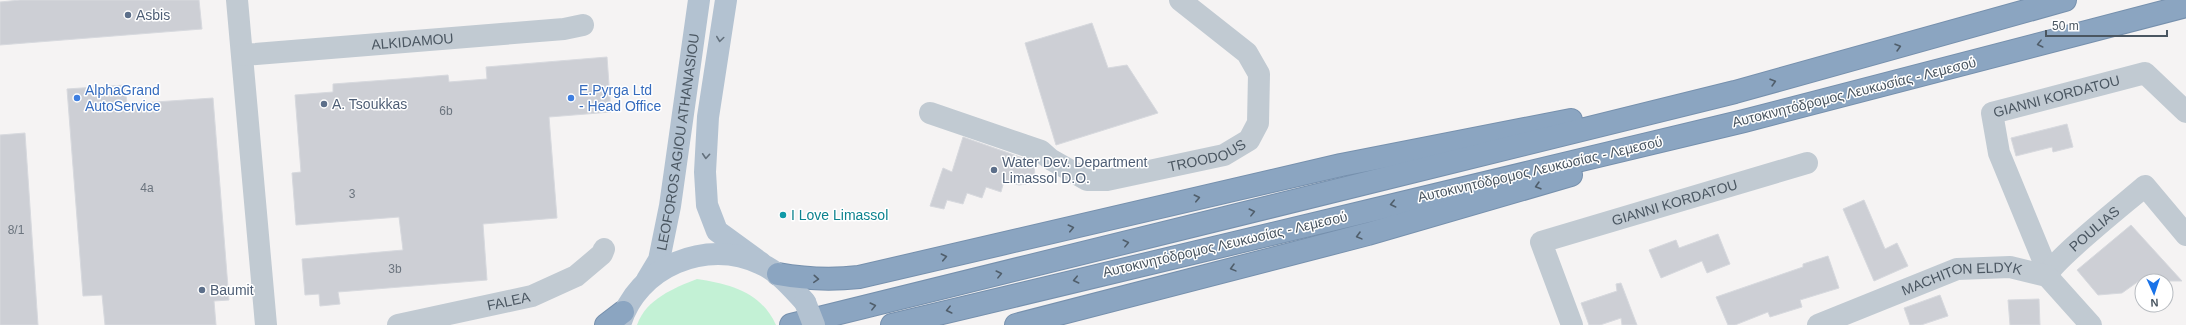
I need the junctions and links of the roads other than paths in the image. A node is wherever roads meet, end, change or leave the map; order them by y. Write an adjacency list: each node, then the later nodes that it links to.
1 (237, 0): 8 (street)
2 (698, 0): 18 (main road, LEOFOROS AGIOU ATHANASIOU)
3 (726, 0): 16 (main road, LEOFOROS AGIOU ATHANASIOU, one-way to 16)
4 (1180, 0): 11 (street, TROODOUS)
5 (2065, 0): 9 (highway, Αυτοκινητόδρομος Λευκωσίας - Λεμεσού, one-way to 5)
6 (2186, 6): 12 (highway, Αυτοκινητόδρομος Λευκωσίας - Λεμεσού, one-way to 12)
7 (583, 25): 8 (street, ALKIDAMOU)
8 (243, 55): 20 (street)
9 (1735, 92): 16 (highway, one-way to 9); 23 (highway, Αυτοκινητόδρομος Λευκωσίας - Λεμεσού, one-way to 9)
10 (2186, 112): 17 (street, GIANNI KORDATOU)
11 (930, 113)
12 (1744, 121): 25 (highway, Αυτοκινητόδρομος Λευκωσίας - Λεμεσού, one-way to 25); 26 (highway, one-way to 26)
13 (1807, 163): 27 (street, GIANNI KORDATOU)
14 (2186, 235): 17 (street, POULIAS)
15 (604, 249): 21 (street, FALEA)
16 (769, 268): 18 (main road); 24 (main road, LEOFOROS AGIOU ATHANASIOU, bridge)
17 (2048, 274): 28 (street, MACHITON ELDYK); 29 (street)
18 (647, 280): 19 (main road)
19 (622, 318): 22 (highway)
20 (266, 325)
21 (398, 325)
22 (606, 325)
23 (791, 325)
24 (814, 325)
25 (892, 325)
26 (1016, 325)
27 (1572, 325)
28 (1818, 325)
29 (2091, 325)

